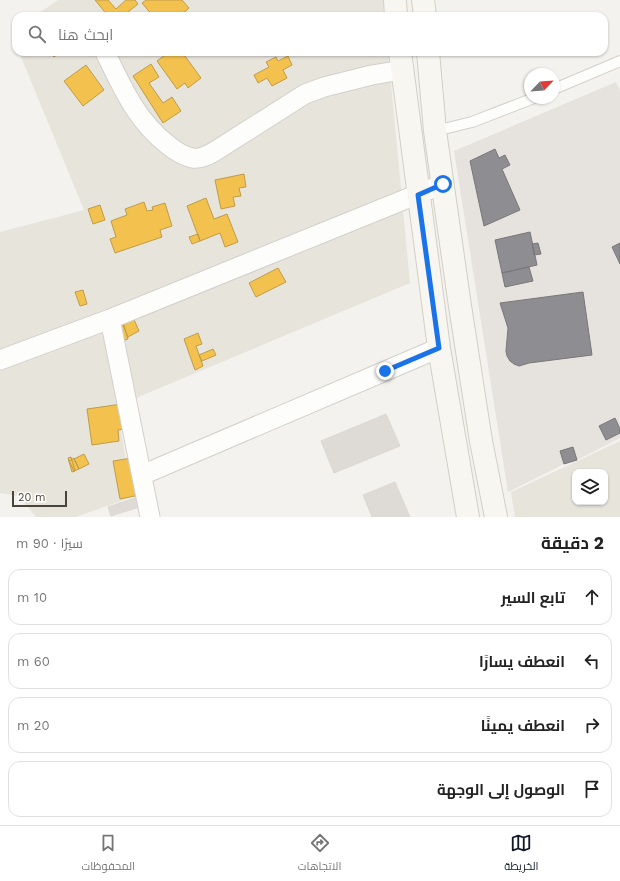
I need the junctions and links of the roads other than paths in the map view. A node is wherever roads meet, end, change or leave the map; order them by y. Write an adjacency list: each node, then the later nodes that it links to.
1 (395, 0): 3 (main road)
2 (423, 0): 4 (main road)
3 (396, 12)
4 (424, 12)
5 (107, 56): 8 (street)
6 (428, 56): 11 (main road)
7 (620, 60): 9 (lane)
8 (401, 61): 13 (main road)
9 (560, 86)
10 (524, 102): 11 (lane)
11 (435, 131): 12 (main road)
12 (443, 184): 13 (street); 20 (main road)
13 (418, 195): 14 (street); 15 (main road)
14 (110, 319): 16 (street); 17 (street)
15 (439, 348): 17 (street); 19 (main road)
16 (0, 360)
17 (142, 475): 18 (street)
18 (150, 517)
19 (468, 517)
20 (496, 517)

